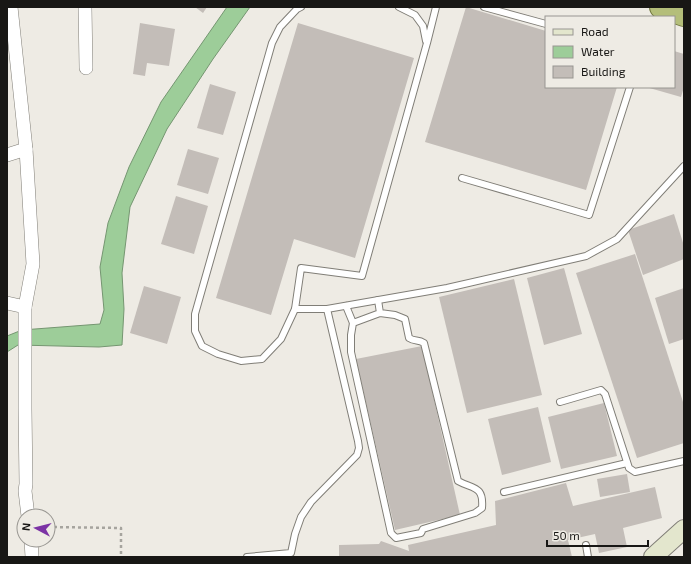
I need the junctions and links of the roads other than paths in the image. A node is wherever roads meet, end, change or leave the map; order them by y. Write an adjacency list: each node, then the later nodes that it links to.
1 (11, 7): 13 (street)
2 (85, 7): 11 (street)
3 (301, 7): 21 (lane)
4 (399, 7): 10 (lane)
5 (436, 7): 10 (lane)
6 (484, 7): 9 (lane)
7 (661, 7): 8 (highway)
8 (684, 15)
9 (545, 24)
10 (427, 43): 21 (lane)
11 (86, 68)
12 (630, 88): 16 (lane)
13 (26, 149): 14 (street); 20 (street)
14 (7, 155)
15 (684, 166): 17 (lane)
16 (462, 178)
17 (378, 300): 19 (lane); 23 (lane)
18 (7, 303): 20 (street)
19 (346, 306): 22 (lane); 24 (lane)
20 (24, 307): 31 (street)
21 (295, 309): 22 (lane)
22 (327, 309): 27 (lane)
23 (380, 313): 24 (lane); 26 (lane)
24 (353, 323): 26 (lane)
25 (560, 402): 29 (lane)
26 (366, 420): 27 (lane)
27 (354, 422): 34 (lane)
28 (684, 461): 29 (lane)
29 (627, 463): 30 (lane)
30 (504, 492)
31 (27, 508)
32 (684, 529): 36 (main road)
33 (586, 544): 35 (lane)
34 (247, 557)
35 (588, 557)
36 (653, 557)

